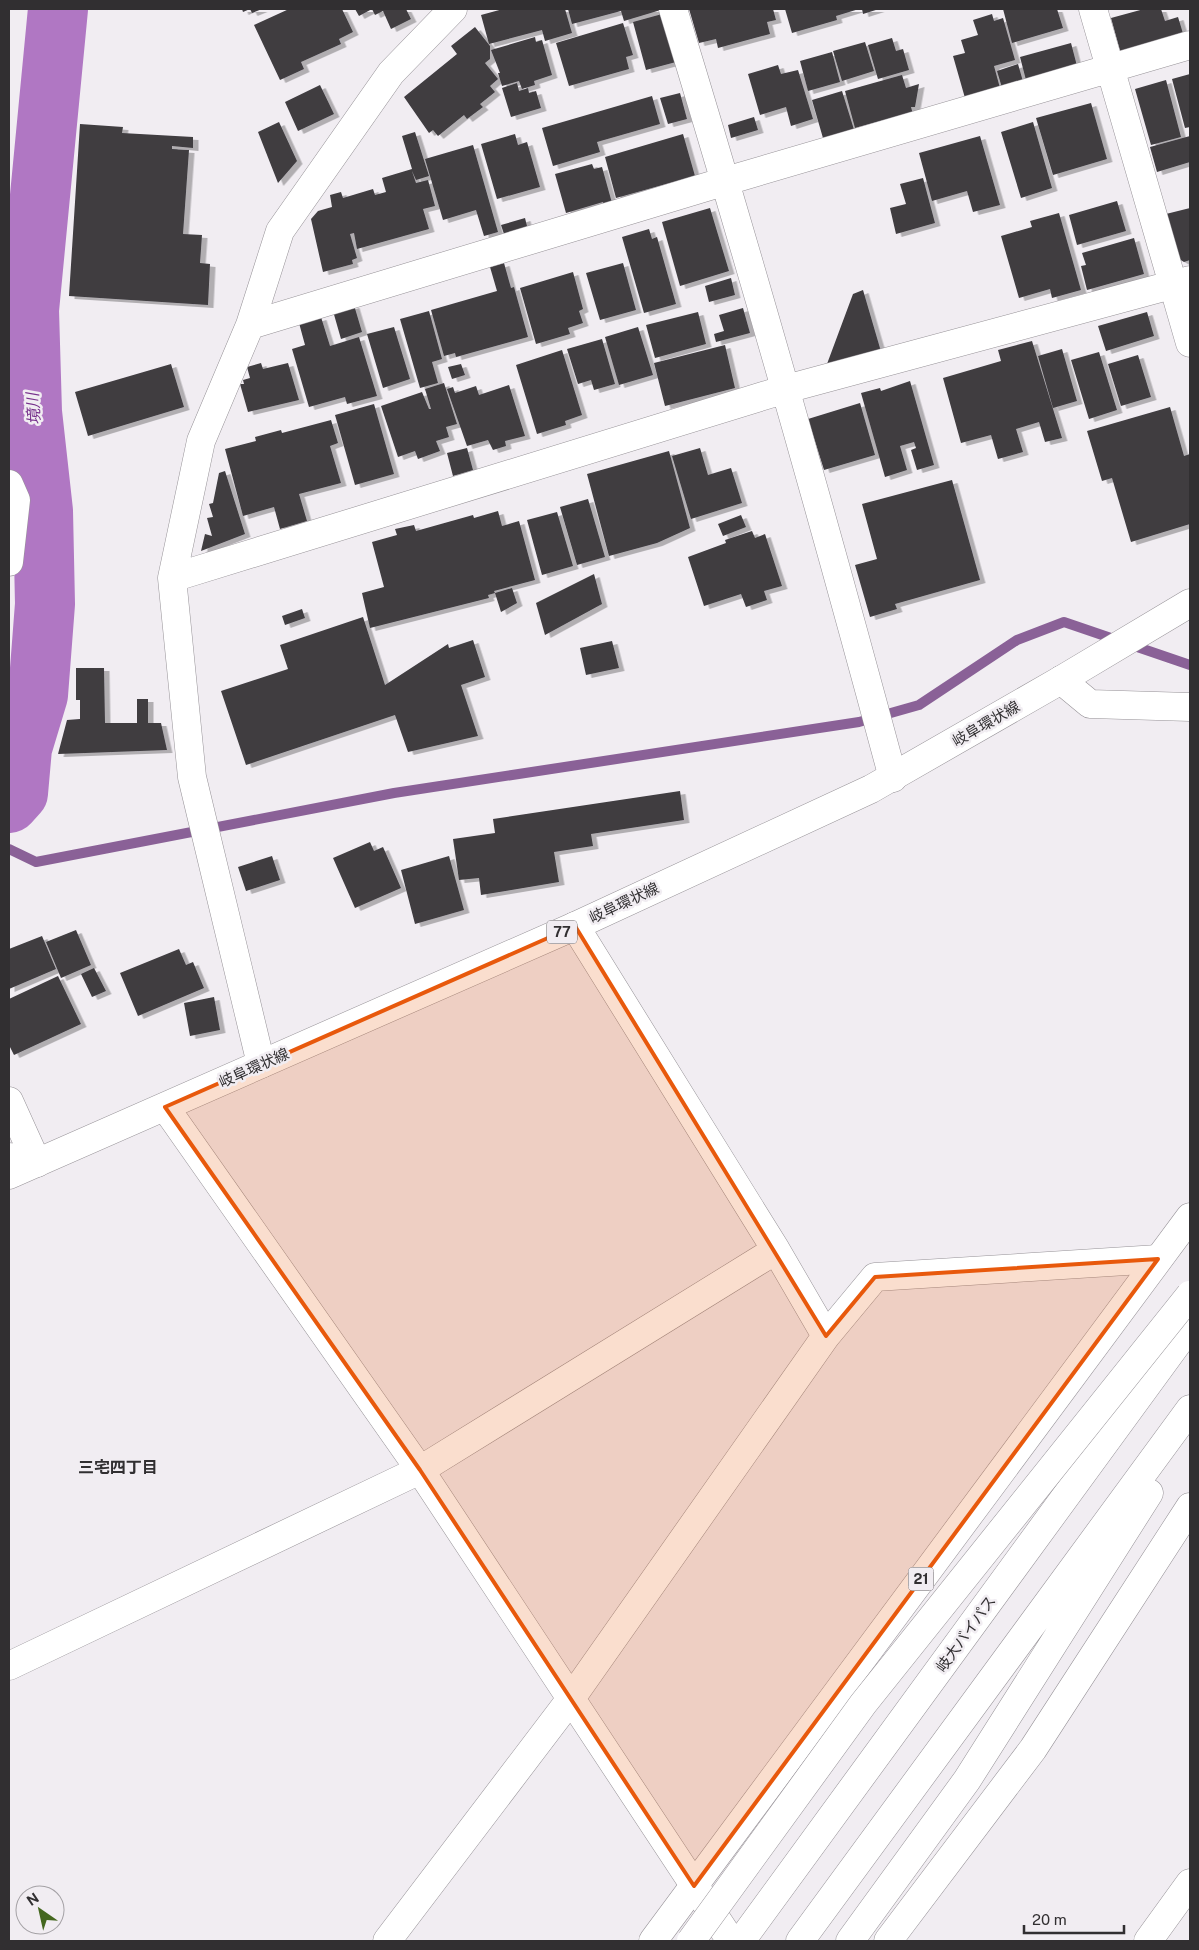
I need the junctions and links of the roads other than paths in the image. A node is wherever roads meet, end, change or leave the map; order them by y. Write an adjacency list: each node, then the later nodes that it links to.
1 (453, 9): 8 (main road)
2 (674, 9): 6 (main road)
3 (1093, 9): 5 (main road)
4 (1190, 45): 5 (main road)
5 (1112, 68): 6 (main road); 7 (main road)
6 (726, 181): 8 (main road); 10 (main road)
7 (1182, 282): 9 (main road); 10 (main road)
8 (250, 325): 13 (main road)
9 (1190, 343)
10 (786, 389): 13 (main road); 17 (main road)
11 (9, 484): 12 (main road)
12 (9, 562)
13 (172, 578): 19 (main road)
14 (1190, 603): 15 (main road, 岐阜環状線 / 77)
15 (1061, 680): 16 (main road); 17 (main road, 岐阜環状線 / 77)
16 (1190, 707)
17 (893, 778): 18 (main road, 岐阜環状線 / 77)
18 (575, 926): 19 (main road, 岐阜環状線 / 77); 26 (main road)
19 (261, 1064): 21 (main road, 岐阜環状線 / 77)
20 (9, 1101): 23 (main road)
21 (165, 1107): 23 (main road, 岐阜環状線 / 77); 33 (main road)
22 (9, 1157): 23 (main road)
23 (37, 1163): 24 (main road, 岐阜環状線 / 77)
24 (9, 1175)
25 (1190, 1217): 27 (main road, 21)
26 (776, 1250): 30 (main road); 33 (main road)
27 (1158, 1259): 30 (main road); 38 (main road, 21)
28 (1190, 1295): 41 (main road, 21, bridge)
29 (1190, 1326): 43 (main road, 岐大バイパス)
30 (826, 1336): 36 (main road)
31 (1190, 1409): 44 (main road)
32 (1190, 1429): 45 (main road)
33 (420, 1470): 35 (main road); 36 (main road)
34 (1190, 1507): 46 (main road)
35 (9, 1666)
36 (570, 1700): 38 (main road); 39 (main road)
37 (1190, 1883): 47 (main road)
38 (694, 1886): 40 (main road, 21); 42 (main road)
39 (387, 1941)
40 (653, 1941)
41 (691, 1941)
42 (730, 1941)
43 (741, 1941)
44 (800, 1941)
45 (850, 1941)
46 (888, 1941)
47 (1148, 1941)

